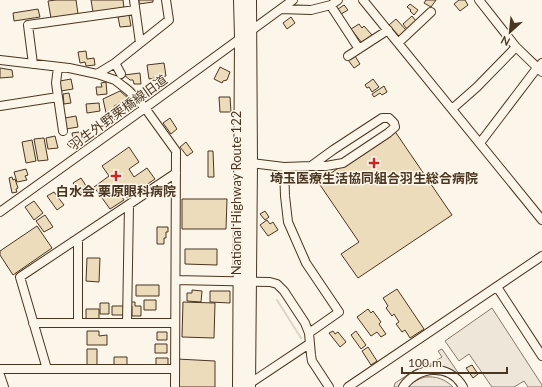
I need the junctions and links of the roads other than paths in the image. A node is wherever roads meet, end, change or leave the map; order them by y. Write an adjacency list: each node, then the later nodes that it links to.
1 (134, 0): 10 (street)
2 (166, 0): 15 (street)
3 (240, 0): 14 (highway, National Highway Route 122)
4 (250, 0): 14 (highway, National Highway Route 122)
5 (293, 0): 11 (street, 羽生外野栗橋線旧道)
6 (338, 0): 9 (street)
7 (363, 0): 13 (street)
8 (479, 0): 17 (street)
9 (330, 6): 11 (street); 18 (street)
10 (136, 10): 15 (street); 22 (street)
11 (280, 10): 14 (street, 羽生外野栗橋線旧道)
12 (430, 12): 16 (street)
13 (388, 30): 16 (street); 18 (street)
14 (246, 34): 29 (street, 羽生外野栗橋線旧道); 33 (highway, National Highway Route 122); 44 (highway, National Highway Route 122)
15 (140, 43): 21 (street)
16 (398, 43): 30 (street)
17 (516, 47): 24 (street); 30 (street)
18 (359, 49): 19 (street)
19 (348, 56)
20 (0, 60): 22 (street)
21 (115, 63): 25 (street); 26 (street)
22 (33, 64): 23 (street)
23 (58, 67): 25 (street); 27 (street)
24 (540, 67): 32 (street)
25 (97, 74): 29 (street)
26 (120, 74)
27 (58, 97): 28 (street); 31 (street)
28 (0, 106)
29 (145, 108): 36 (street); 39 (street, 羽生外野栗橋線旧道)
30 (452, 109): 32 (street)
31 (63, 131)
32 (480, 143): 38 (street)
33 (251, 164): 35 (street); 44 (highway, National Highway Route 122)
34 (311, 166): 34 (street); 35 (street)
35 (284, 167): 50 (street)
36 (176, 173): 37 (street); 43 (street)
37 (129, 205): 41 (street); 48 (street)
38 (539, 210): 40 (street)
39 (0, 212)
40 (542, 220)
41 (78, 239): 46 (street); 47 (street)
42 (542, 256): 45 (street)
43 (176, 280): 44 (street); 49 (street)
44 (245, 281): 50 (street); 57 (highway, National Highway Route 122)
45 (496, 287): 52 (street); 61 (street)
46 (34, 323): 47 (street); 55 (street)
47 (78, 323): 48 (street)
48 (127, 323): 49 (street)
49 (175, 323): 54 (street)
50 (309, 333): 51 (street)
51 (310, 344): 57 (street); 60 (street)
52 (542, 356)
53 (0, 369): 55 (street)
54 (175, 369): 55 (street); 59 (street)
55 (47, 370)
56 (0, 375): 58 (street)
57 (246, 386)
58 (4, 387)
59 (175, 387)
60 (329, 387)
61 (348, 387)
62 (403, 387): 63 (street)
63 (463, 387)

